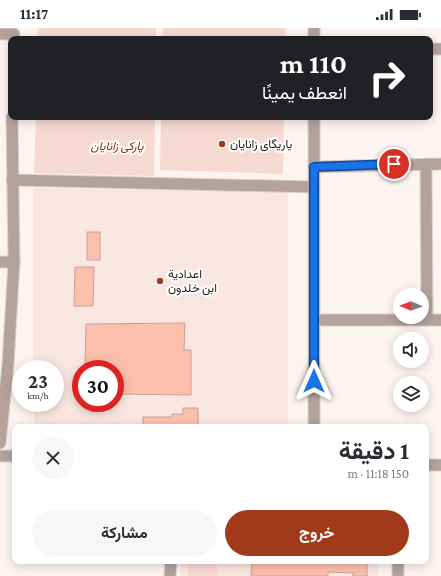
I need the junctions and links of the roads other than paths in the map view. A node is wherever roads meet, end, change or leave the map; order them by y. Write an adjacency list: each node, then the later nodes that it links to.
1 (0, 34): 2 (street)
2 (14, 34)
3 (11, 120): 5 (street)
4 (314, 120): 8 (street)
5 (5, 146): 9 (street)
6 (426, 164): 7 (street); 8 (street); 13 (street)
7 (441, 164)
8 (314, 167): 10 (street)
9 (12, 180): 10 (street); 12 (street)
10 (314, 187): 14 (street)
11 (0, 262): 12 (street)
12 (14, 262): 18 (street)
13 (427, 288)
14 (314, 320): 15 (street); 19 (street)
15 (393, 320)
16 (429, 320): 17 (street)
17 (441, 320)
18 (4, 364): 20 (street)
19 (314, 424)
20 (0, 443)
21 (0, 456): 22 (street)
22 (12, 456)
23 (429, 465): 24 (street)
24 (441, 465)
25 (171, 564): 27 (street)
26 (398, 564): 28 (street)
27 (170, 576)
28 (398, 576)

